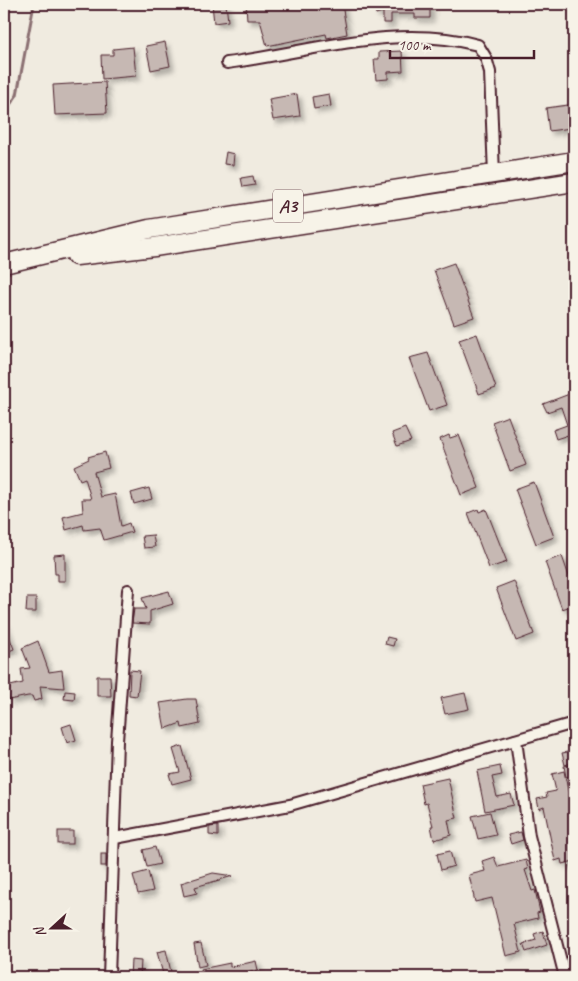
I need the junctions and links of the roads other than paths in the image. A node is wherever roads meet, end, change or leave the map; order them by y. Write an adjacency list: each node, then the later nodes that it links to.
1 (227, 63): 3 (street)
2 (574, 162): 3 (highway, A3)
3 (494, 175): 5 (highway, A3)
4 (574, 182): 5 (highway, A3)
5 (4, 264)
6 (128, 590): 9 (street)
7 (574, 724): 8 (street)
8 (516, 740): 9 (street); 11 (street)
9 (115, 838): 10 (street)
10 (109, 977)
11 (565, 977)

